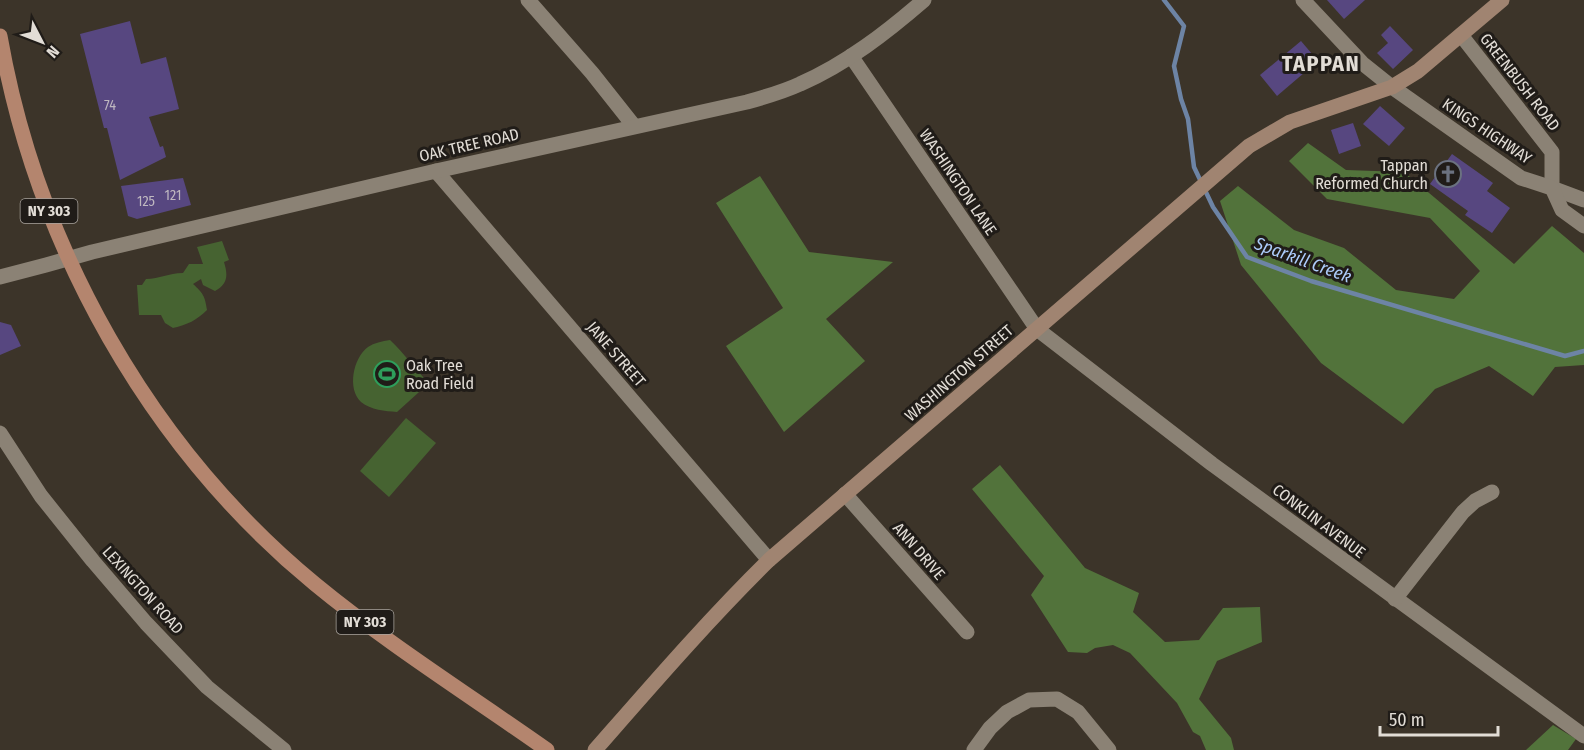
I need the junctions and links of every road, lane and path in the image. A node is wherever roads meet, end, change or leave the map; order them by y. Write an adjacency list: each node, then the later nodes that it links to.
1 (528, 0): 9 (street)
2 (924, 0): 7 (street, OAK TREE ROAD)
3 (1303, 0): 8 (street, KINGS HIGHWAY)
4 (1502, 0): 5 (main road, WASHINGTON STREET)
5 (1461, 35): 8 (main road, WASHINGTON STREET); 11 (street, GREENBUSH ROAD)
6 (0, 36): 14 (main road, NY 303)
7 (851, 56): 9 (street, OAK TREE ROAD); 16 (street, WASHINGTON LANE)
8 (1392, 87): 11 (street, KINGS HIGHWAY); 16 (main road, WASHINGTON STREET)
9 (634, 126): 10 (street, OAK TREE ROAD)
10 (436, 171): 14 (street, OAK TREE ROAD); 20 (street, JANE STREET)
11 (1552, 188): 12 (street); 13 (street)
12 (1584, 200)
13 (1584, 226)
14 (68, 259): 15 (street, OAK TREE ROAD); 24 (main road, NY 303)
15 (0, 277)
16 (1037, 329): 19 (main road, WASHINGTON STREET); 21 (street, CONKLIN AVENUE)
17 (0, 433): 25 (street, LEXINGTON ROAD)
18 (1492, 492): 21 (street)
19 (845, 494): 20 (main road, WASHINGTON STREET); 22 (street, ANN DRIVE)
20 (769, 560): 26 (main road, WASHINGTON STREET)
21 (1395, 599): 23 (street, CONKLIN AVENUE)
22 (967, 632)
23 (1584, 736)
24 (544, 748)
25 (284, 750)
26 (596, 750)
27 (974, 750): 28 (street)
28 (1109, 750)

